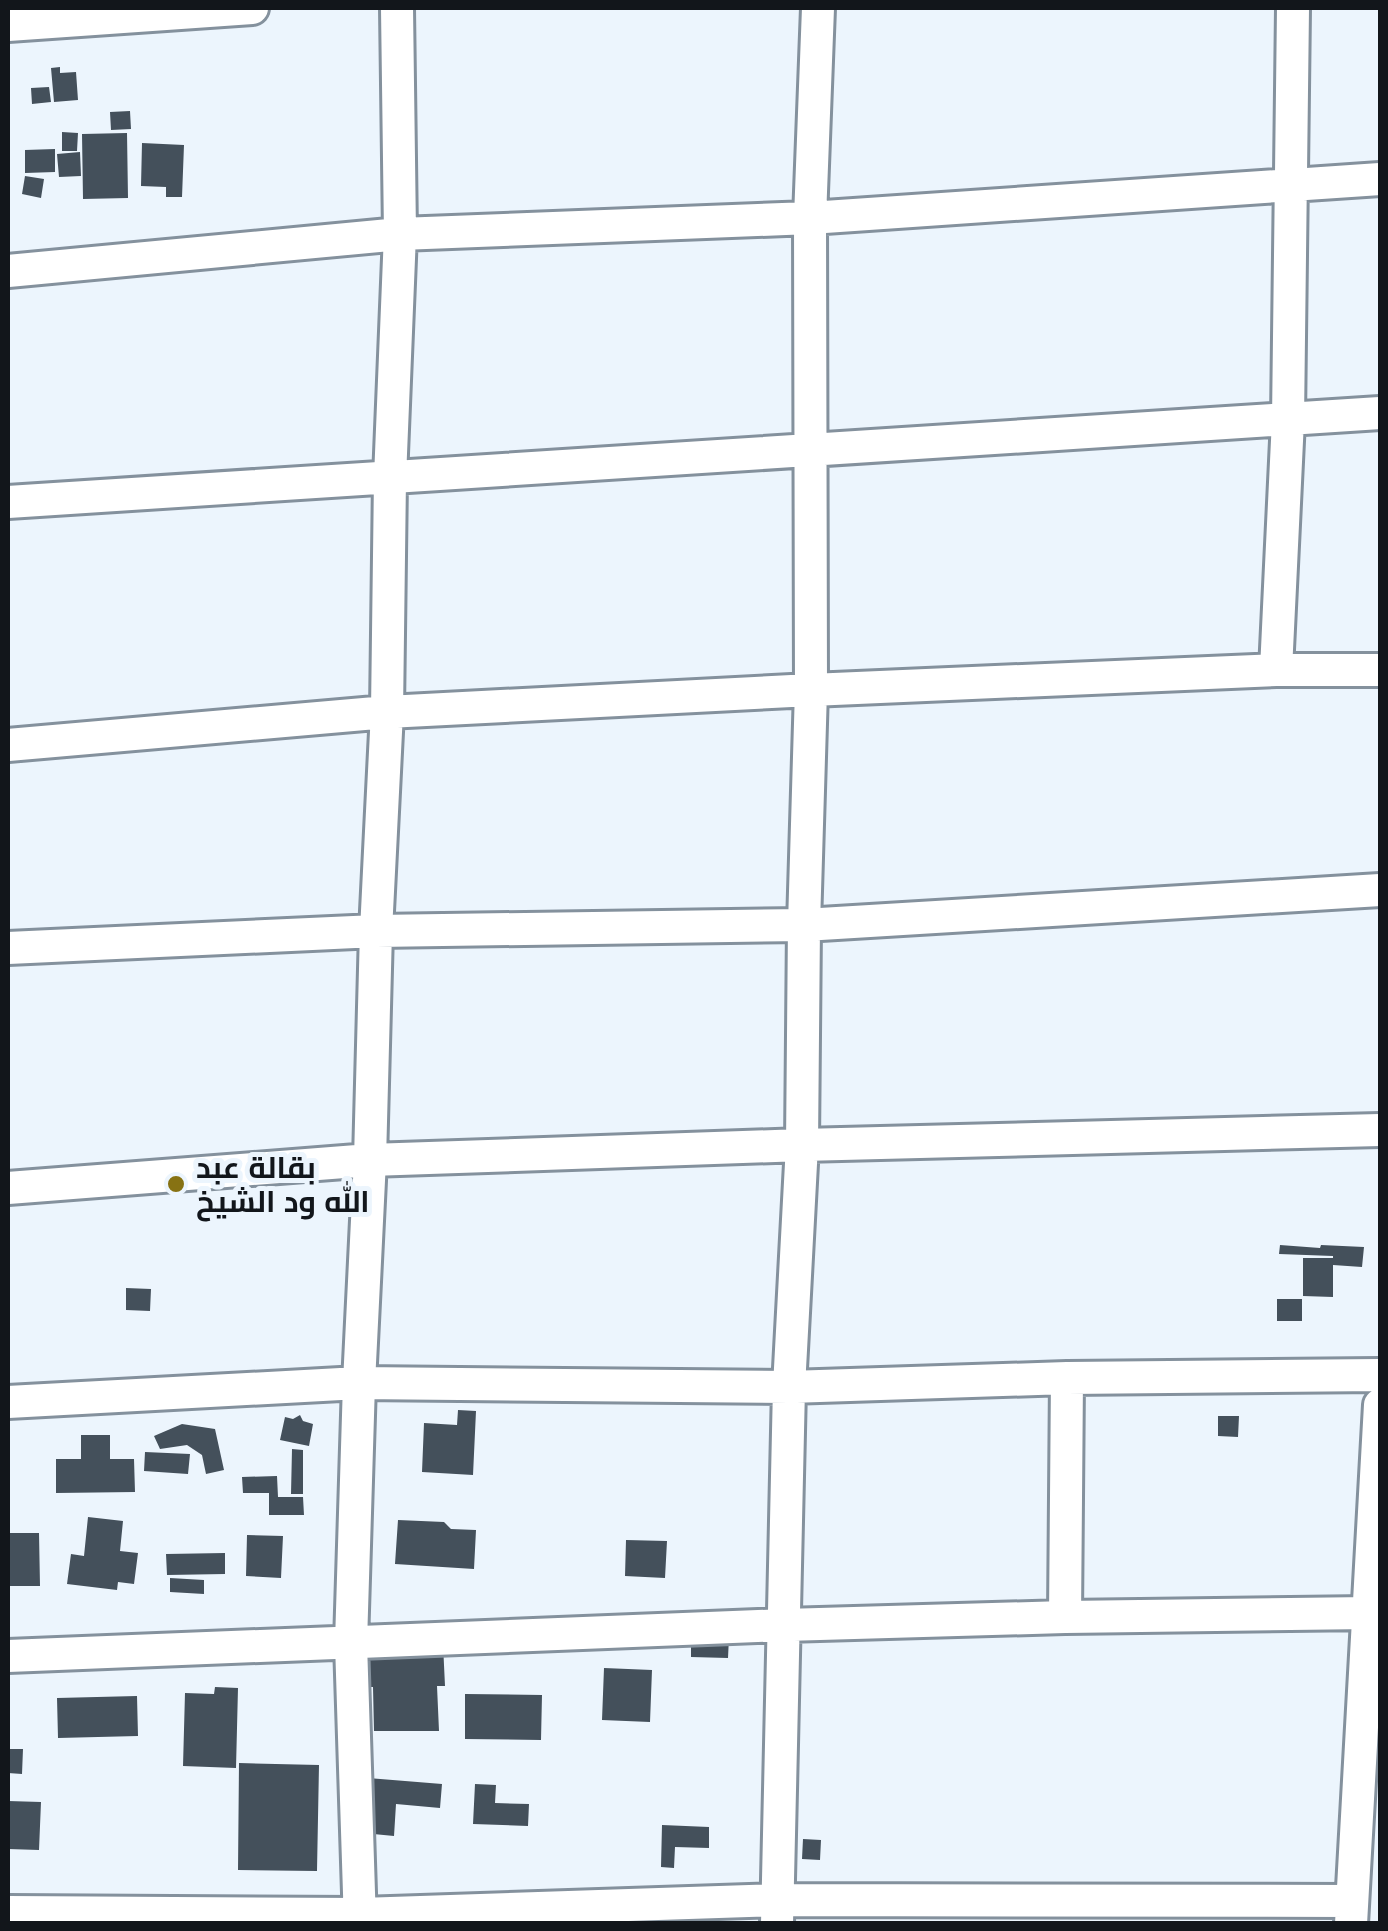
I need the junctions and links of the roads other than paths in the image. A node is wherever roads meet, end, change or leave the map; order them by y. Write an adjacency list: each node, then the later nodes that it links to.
1 (252, 8): 5 (street)
2 (397, 8): 9 (street)
3 (818, 8): 8 (street)
4 (1294, 8): 7 (street)
5 (8, 25)
6 (1380, 179): 7 (street)
7 (1290, 185): 8 (street); 12 (street)
8 (810, 218): 9 (street); 13 (street)
9 (400, 234): 10 (street); 14 (street)
10 (8, 271)
11 (1380, 413): 12 (street)
12 (1288, 420): 13 (street); 16 (street)
13 (810, 449): 14 (street); 18 (street)
14 (390, 478): 15 (street); 19 (street)
15 (8, 502)
16 (1276, 670): 17 (street); 18 (street)
17 (1380, 670)
18 (811, 690): 19 (street); 22 (street)
19 (387, 712): 20 (street); 23 (street)
20 (8, 744)
21 (1380, 890): 22 (street)
22 (804, 925): 23 (street); 26 (street)
23 (376, 931): 24 (street); 27 (street)
24 (8, 948)
25 (1380, 1130): 26 (street)
26 (802, 1145): 27 (street); 32 (street)
27 (370, 1160): 28 (street); 31 (street)
28 (8, 1188)
29 (1380, 1375): 30 (street)
30 (1067, 1378): 32 (street); 36 (street)
31 (359, 1382): 32 (street); 33 (street); 38 (street)
32 (789, 1387): 37 (street)
33 (8, 1402)
34 (1380, 1405): 35 (street)
35 (1368, 1613): 36 (street); 42 (street)
36 (1065, 1618): 37 (street)
37 (785, 1625): 38 (street); 40 (street)
38 (352, 1643): 39 (street); 43 (street)
39 (8, 1656)
40 (778, 1911): 42 (street); 43 (street)
41 (8, 1912): 43 (street)
42 (1352, 1912)
43 (361, 1919)

